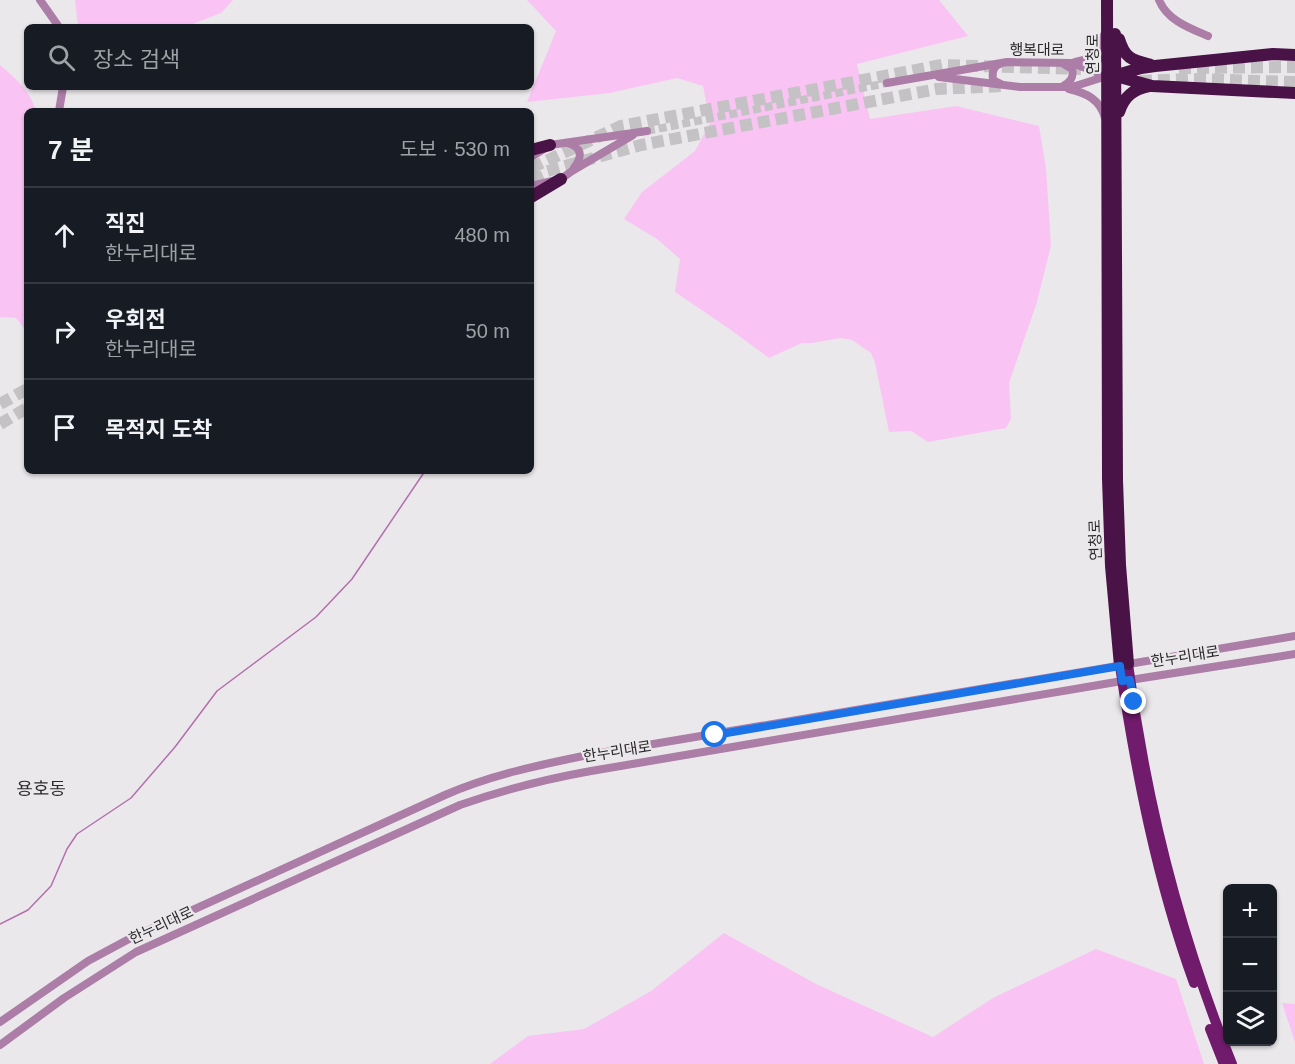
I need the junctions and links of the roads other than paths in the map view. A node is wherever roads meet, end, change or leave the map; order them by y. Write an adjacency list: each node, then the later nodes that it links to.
1 (40, 0): 5 (street)
2 (1107, 0): 6 (highway, 연청로)
3 (1116, 0): 6 (highway, 연청로)
4 (1159, 0): 7 (street)
5 (57, 24)
6 (1111, 25): 11 (street); 12 (highway); 14 (highway, 연청로)
7 (1208, 36)
8 (1295, 55): 12 (highway)
9 (1007, 62): 10 (street, 행복대로); 13 (street, 행복대로); 16 (street)
10 (1062, 63): 11 (street, 행복대로); 19 (street)
11 (1072, 63): 14 (street, 행복대로)
12 (1160, 66): 14 (highway); 18 (highway)
13 (934, 76): 15 (street, 행복대로); 16 (street, 행복대로)
14 (1111, 76): 17 (highway); 19 (street, 행복대로); 23 (highway, 연청로)
15 (887, 83)
16 (1004, 86): 19 (street, 행복대로)
17 (1152, 86): 18 (highway); 23 (highway)
18 (1166, 86): 21 (highway)
19 (1059, 87): 23 (street)
20 (62, 90): 22 (street)
21 (1295, 93)
22 (60, 108)
23 (1112, 128): 36 (highway, 연청로)
24 (646, 131): 25 (street)
25 (636, 133): 26 (street); 30 (street)
26 (566, 142): 27 (street); 30 (street)
27 (550, 145): 28 (highway); 29 (street)
28 (534, 149)
29 (534, 155)
30 (572, 171): 31 (street)
31 (561, 179): 32 (street); 33 (highway)
32 (534, 185)
33 (534, 195)
34 (1295, 636): 36 (street, 한누리대로)
35 (1295, 654): 37 (street, 한누리대로)
36 (1124, 665): 37 (main road, 연청로); 39 (street, 한누리대로)
37 (1126, 680): 38 (main road, 연청로); 40 (street, 한누리대로)
38 (1134, 730): 41 (main road, 연청로); 42 (main road, 연청로)
39 (0, 1022)
40 (0, 1045)
41 (1224, 1064)
42 (1232, 1064)

